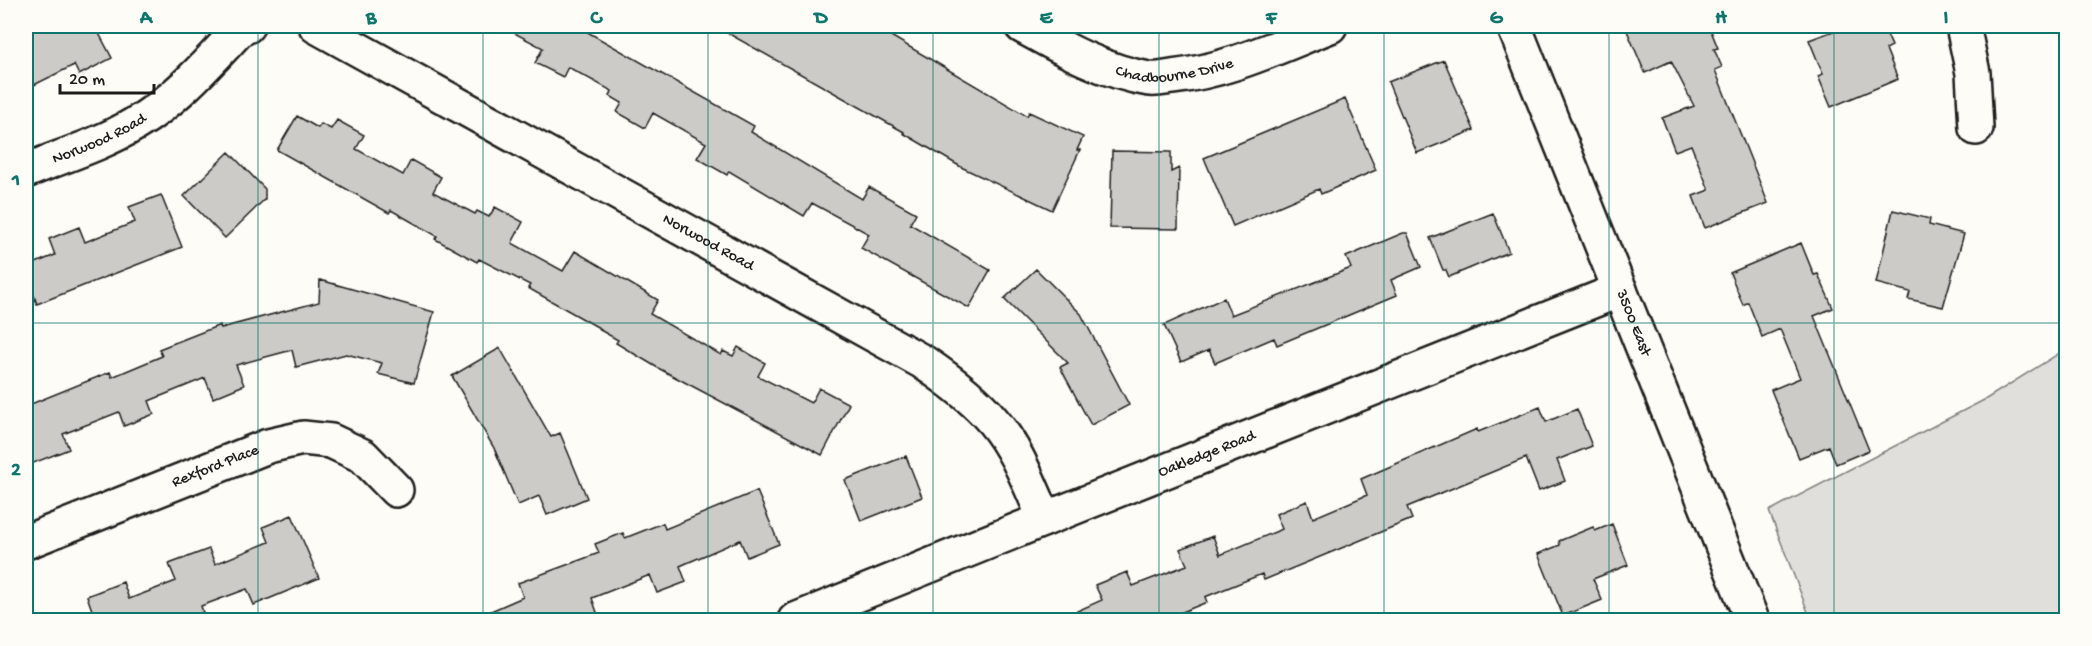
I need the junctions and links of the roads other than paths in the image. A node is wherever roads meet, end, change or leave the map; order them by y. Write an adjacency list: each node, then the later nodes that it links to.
1 (247, 26): 8 (street, Norwood Road)
2 (316, 26): 11 (street, Norwood Road)
3 (1022, 26): 4 (street, Chadbourne Drive)
4 (1330, 26)
5 (1514, 26): 9 (street, 3500 East)
6 (1963, 26): 7 (street)
7 (1976, 128)
8 (26, 171)
9 (1620, 290): 11 (street, Oakledge Road); 14 (street, 3500 East)
10 (396, 490): 12 (street, Rexford Place)
11 (1045, 519): 13 (street, Oakledge Road)
12 (26, 542)
13 (795, 621)
14 (1752, 621)

